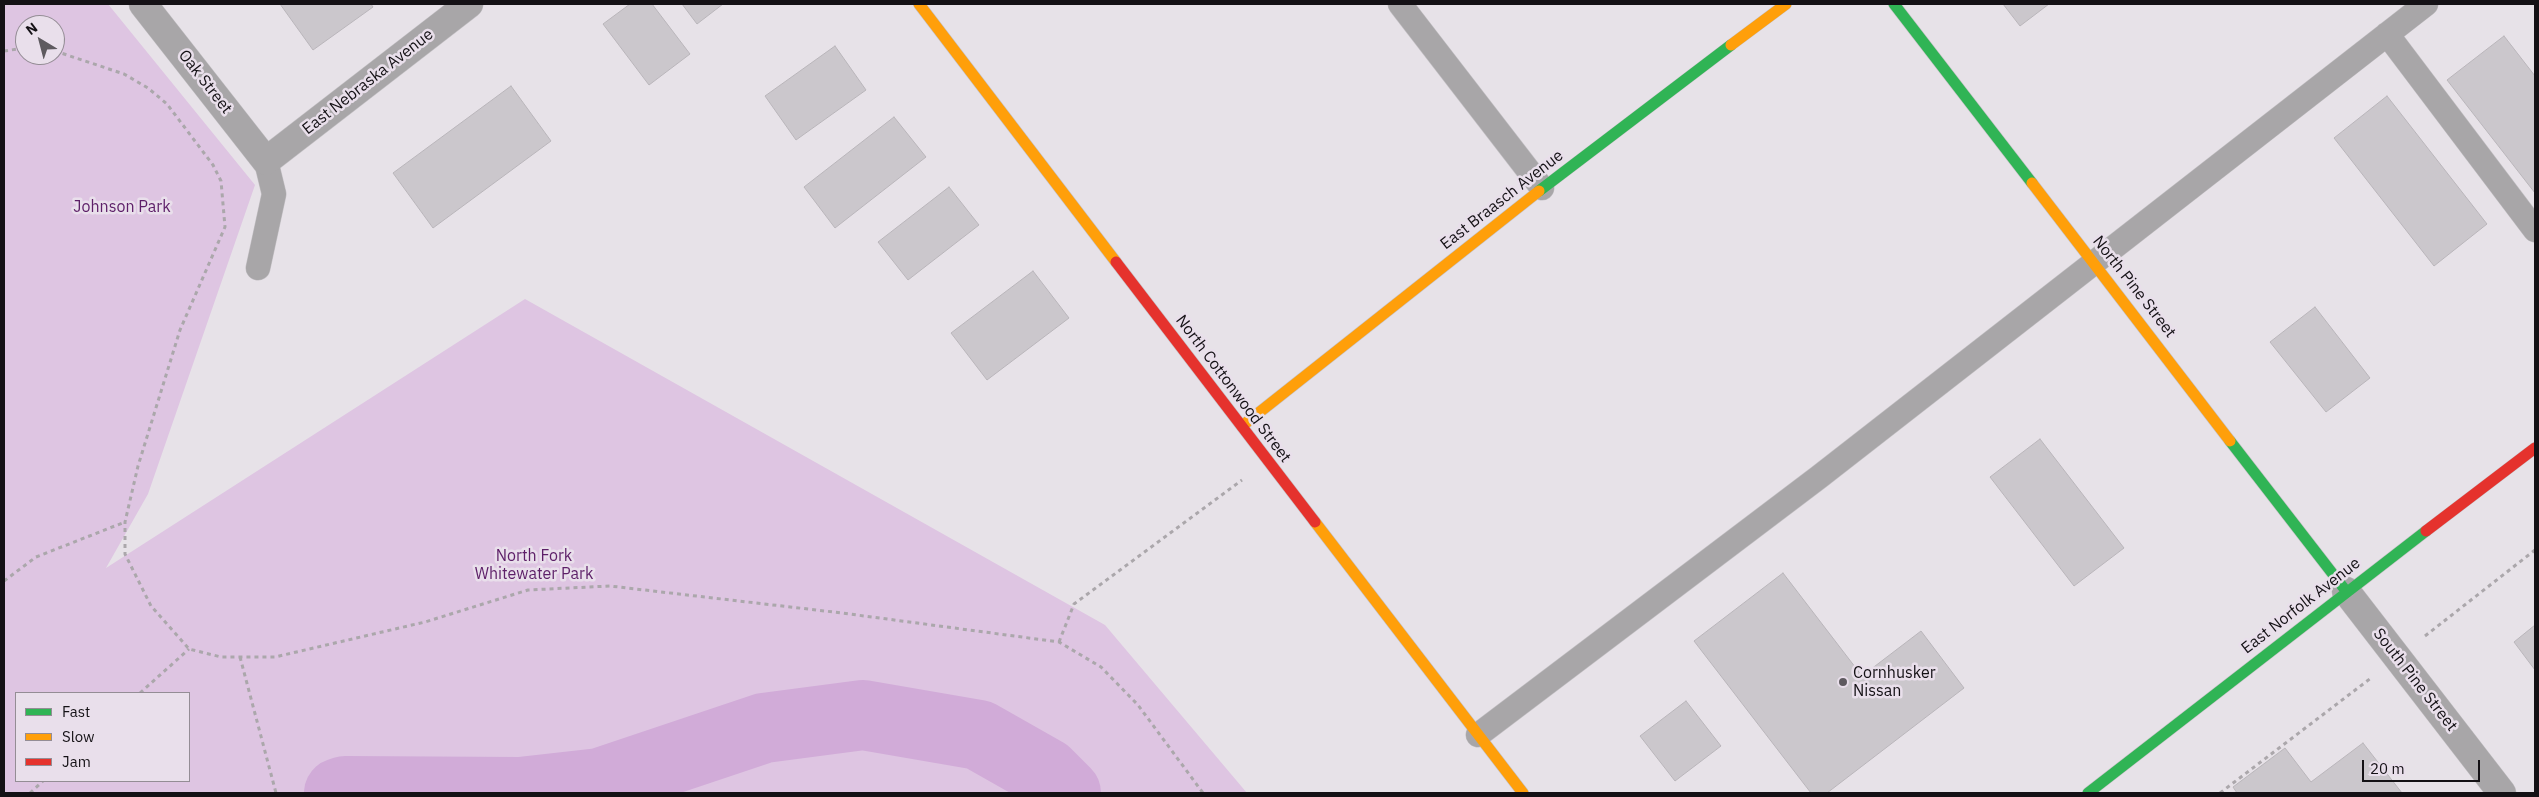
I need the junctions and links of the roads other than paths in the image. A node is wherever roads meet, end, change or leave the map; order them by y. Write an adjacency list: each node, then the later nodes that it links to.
1 (143, 4): 9 (street, Oak Street)
2 (469, 4): 9 (street, East Nebraska Avenue)
3 (919, 4): 14 (street, North Cottonwood Street)
4 (1400, 4): 10 (lane)
5 (1786, 4): 10 (street, East Braasch Avenue)
6 (1894, 4): 12 (street, North Pine Street)
7 (2426, 4): 8 (lane)
8 (2387, 34): 11 (lane); 12 (lane)
9 (266, 161): 13 (lane)
10 (1542, 188): 14 (street, East Braasch Avenue)
11 (2535, 230)
12 (2094, 262): 16 (street, North Pine Street); 17 (lane)
13 (258, 268)
14 (1242, 426): 17 (street, North Cottonwood Street)
15 (2535, 448): 16 (street, East Norfolk Avenue)
16 (2346, 591): 19 (street, East Norfolk Avenue); 20 (street, South Pine Street)
17 (1478, 735): 18 (street, North Cottonwood Street)
18 (1523, 793)
19 (2088, 793)
20 (2502, 793)

